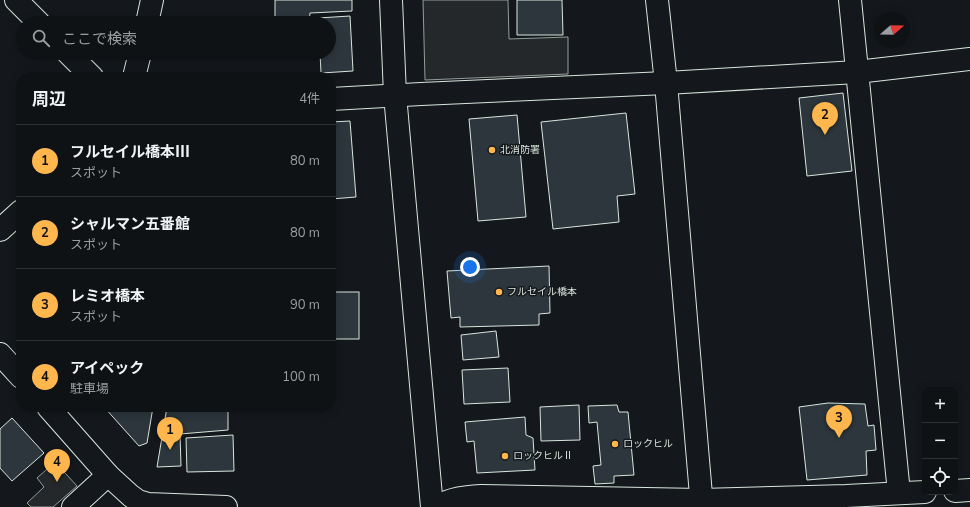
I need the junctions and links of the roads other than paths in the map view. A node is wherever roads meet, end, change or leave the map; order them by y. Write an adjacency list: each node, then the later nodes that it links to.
1 (16, 0): 6 (street)
2 (152, 0): 7 (street)
3 (392, 0): 15 (street)
4 (657, 0): 14 (street)
5 (850, 0): 13 (street)
6 (32, 16)
7 (149, 16)
8 (970, 59): 13 (street)
9 (75, 60): 11 (street)
10 (138, 60): 12 (street)
11 (87, 72)
12 (135, 72)
13 (857, 72): 14 (street); 26 (street)
14 (666, 83): 15 (street); 29 (street)
15 (395, 95): 16 (street); 32 (street)
16 (336, 99)
17 (16, 216): 18 (street)
18 (0, 230)
19 (0, 354): 20 (street)
20 (16, 372)
21 (52, 412): 22 (street)
22 (108, 475): 27 (street); 30 (street)
23 (970, 490): 24 (street)
24 (958, 491)
25 (922, 492): 26 (street)
26 (899, 493): 28 (street)
27 (132, 502): 31 (street)
28 (847, 502): 29 (street)
29 (702, 503): 33 (street)
30 (73, 507)
31 (226, 507)
32 (432, 507)
33 (436, 507)

